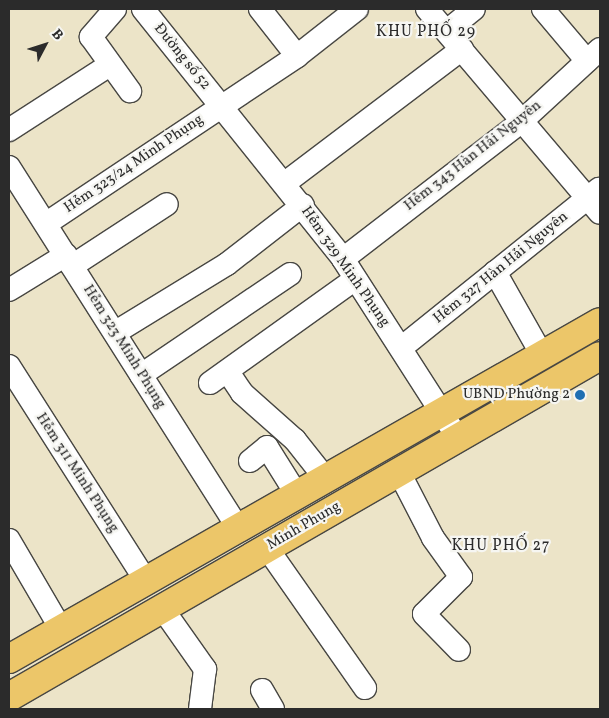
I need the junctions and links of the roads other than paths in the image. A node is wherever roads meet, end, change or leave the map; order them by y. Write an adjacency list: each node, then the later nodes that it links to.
1 (115, 9): 12 (street)
2 (260, 9): 11 (street)
3 (357, 9): 11 (street, Hẻm 323/24 Minh Phụng)
4 (427, 9): 8 (street)
5 (474, 9): 8 (street)
6 (543, 9): 10 (street)
7 (150, 11): 14 (street, Đường số 52)
8 (448, 30): 9 (street)
9 (462, 49): 15 (street); 18 (street)
10 (594, 55): 15 (street, Hẻm 343 Hàn Hải Nguyên)
11 (297, 56): 14 (street, Hẻm 323/24 Minh Phụng)
12 (108, 66): 13 (street); 16 (street)
13 (130, 91)
14 (221, 104): 18 (street, Hẻm 329 Minh Phụng); 22 (street, Hẻm 323/24 Minh Phụng)
15 (522, 121): 19 (street); 23 (street, Hẻm 343 Hàn Hải Nguyên)
16 (9, 130)
17 (9, 167): 22 (street, Hẻm 323 Minh Phụng)
18 (285, 183): 21 (street, Hẻm 329 Minh Phụng)
19 (597, 199): 25 (street, Hẻm 327 Hàn Hải Nguyên)
20 (167, 204): 24 (street)
21 (303, 205): 23 (street, Hẻm 329 Minh Phụng); 30 (street)
22 (47, 223): 24 (street, Hẻm 323 Minh Phụng)
23 (343, 258): 27 (street, Hẻm 329 Minh Phụng)
24 (69, 260): 28 (street); 30 (street, Hẻm 323 Minh Phụng)
25 (495, 272): 31 (street, Hẻm 327 Hàn Hải Nguyên); 32 (street)
26 (290, 274): 35 (street)
27 (355, 279): 31 (street, Hẻm 329 Minh Phụng); 40 (street)
28 (9, 290)
29 (600, 322): 32 (main road, Minh Phụng)
30 (116, 332): 35 (street, Hẻm 323 Minh Phụng)
31 (401, 348): 36 (street, Hẻm 329 Minh Phụng)
32 (542, 355): 36 (main road, Minh Phụng)
33 (600, 356): 37 (main road, Minh Phụng)
34 (9, 366): 45 (street, Hẻm 311 Minh Phụng)
35 (141, 375): 42 (street, Hẻm 323 Minh Phụng)
36 (441, 412): 37 (street, Hẻm 329 Minh Phụng); 40 (main road, Minh Phụng)
37 (458, 438): 39 (main road, Minh Phụng)
38 (250, 461): 41 (street)
39 (399, 472): 44 (main road, Minh Phụng); 48 (street)
40 (325, 478): 41 (main road, Minh Phụng)
41 (297, 495): 42 (main road, Minh Phụng)
42 (238, 528): 45 (main road, Minh Phụng)
43 (9, 540): 47 (street)
44 (267, 548): 46 (main road, Minh Phụng); 50 (street)
45 (146, 581): 47 (main road, Minh Phụng)
46 (162, 608): 51 (main road, Minh Phụng); 52 (street)
47 (62, 629): 49 (main road, Minh Phụng)
48 (459, 650)
49 (9, 659)
50 (364, 688)
51 (9, 697)
52 (200, 709)

